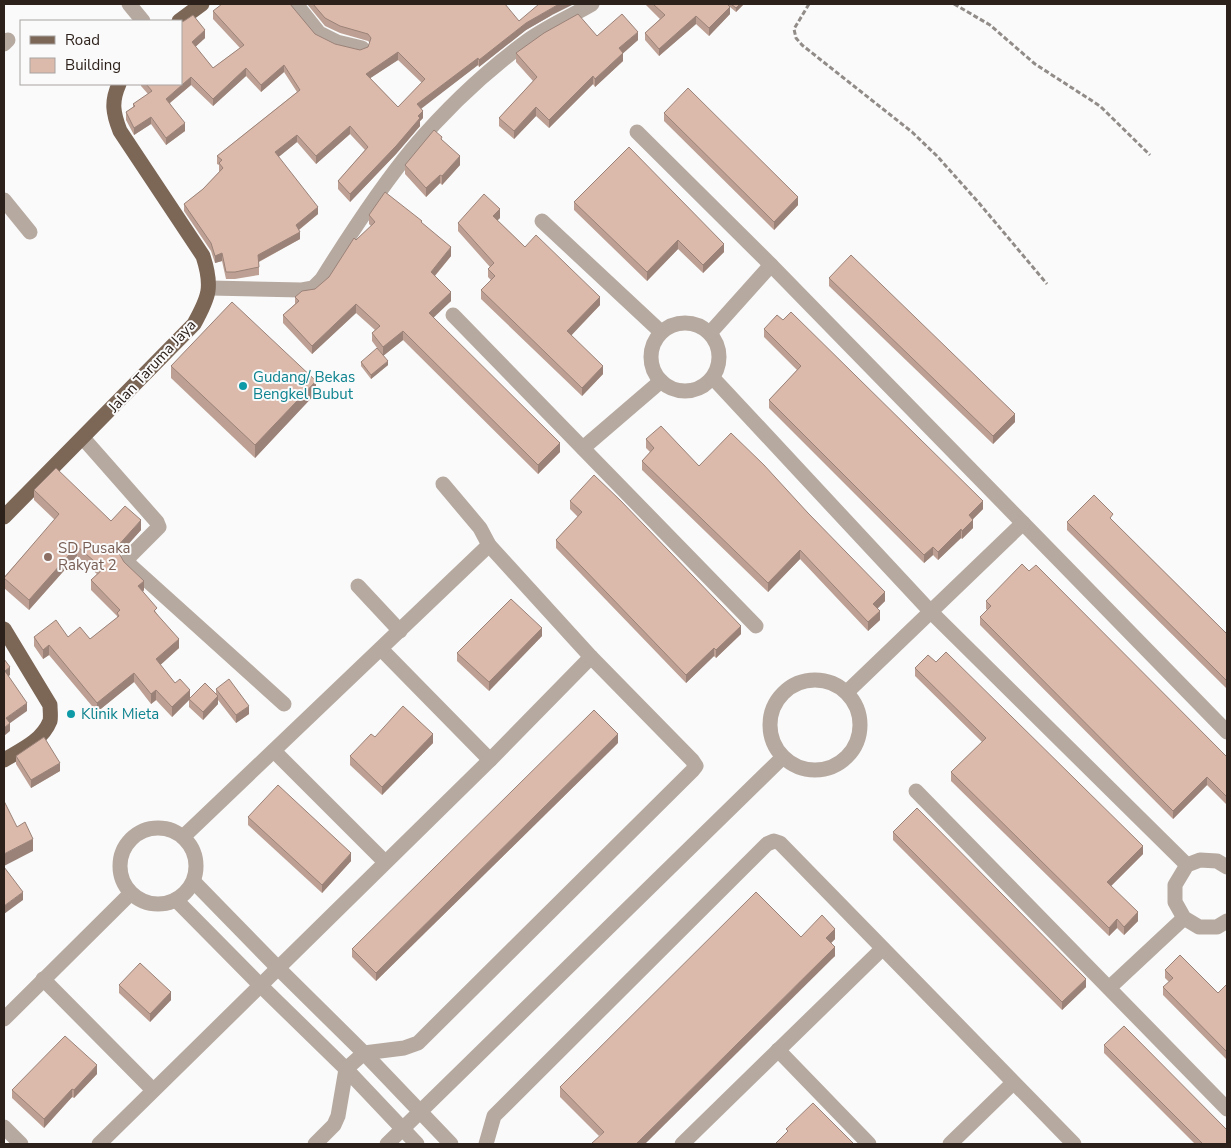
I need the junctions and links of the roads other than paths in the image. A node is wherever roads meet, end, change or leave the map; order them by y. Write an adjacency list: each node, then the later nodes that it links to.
1 (129, 4): 5 (street)
2 (202, 4): 6 (main road)
3 (296, 4): 7 (street)
4 (592, 4): 14 (street)
5 (142, 20)
6 (179, 20)
7 (362, 48)
8 (119, 85): 14 (main road)
9 (636, 132): 13 (street)
10 (4, 200): 12 (street)
11 (542, 222): 16 (street)
12 (30, 232)
13 (771, 265): 17 (street); 24 (street)
14 (210, 288): 20 (main road, Jalan Taruma Jaya)
15 (453, 316): 21 (street)
16 (661, 332): 17 (street); 19 (street)
17 (710, 333): 18 (street)
18 (713, 378): 19 (street); 27 (street)
19 (661, 381): 21 (street)
20 (82, 438): 23 (main road, Jalan Taruma Jaya); 34 (street)
21 (583, 448): 28 (street)
22 (443, 484): 25 (street)
23 (4, 517)
24 (1023, 524): 27 (street); 35 (street)
25 (489, 545): 30 (street); 32 (street)
26 (358, 586): 30 (street)
27 (930, 611): 33 (street); 43 (street)
28 (756, 626)
29 (4, 629): 38 (main road)
30 (400, 631): 31 (street)
31 (381, 649): 36 (street); 39 (street)
32 (591, 657): 39 (street); 57 (street)
33 (848, 692): 37 (street); 37 (street)
34 (284, 704)
35 (1227, 732)
36 (274, 751): 41 (street); 42 (street)
37 (783, 757): 62 (street)
38 (4, 760)
39 (490, 760): 42 (street)
40 (916, 791): 54 (street)
41 (183, 837): 45 (street); 46 (street)
42 (385, 862): 51 (street)
43 (1187, 865): 44 (street); 48 (street)
44 (1227, 867)
45 (194, 882): 47 (street); 51 (street)
46 (130, 894): 47 (street); 52 (street)
47 (177, 901): 53 (street)
48 (1184, 918): 49 (street); 54 (street)
49 (1227, 921)
50 (882, 949): 56 (street); 59 (street); 71 (street)
51 (278, 968): 53 (street); 57 (street)
52 (43, 979): 55 (street); 60 (street)
53 (260, 985): 58 (street); 60 (street)
54 (1109, 988): 61 (street)
55 (4, 1019)
56 (778, 1050): 72 (street); 73 (street)
57 (364, 1053): 58 (street); 62 (street)
58 (346, 1069): 64 (street); 67 (street)
59 (1013, 1083): 74 (street); 75 (street)
60 (153, 1090): 66 (street)
61 (1227, 1109)
62 (420, 1113): 64 (street); 70 (street)
63 (4, 1127): 65 (street)
64 (402, 1130): 68 (street); 69 (street)
65 (21, 1144)
66 (99, 1144)
67 (315, 1144)
68 (387, 1144)
69 (417, 1144)
70 (451, 1144)
71 (486, 1144)
72 (682, 1144)
73 (870, 1144)
74 (950, 1144)
75 (1074, 1144)

